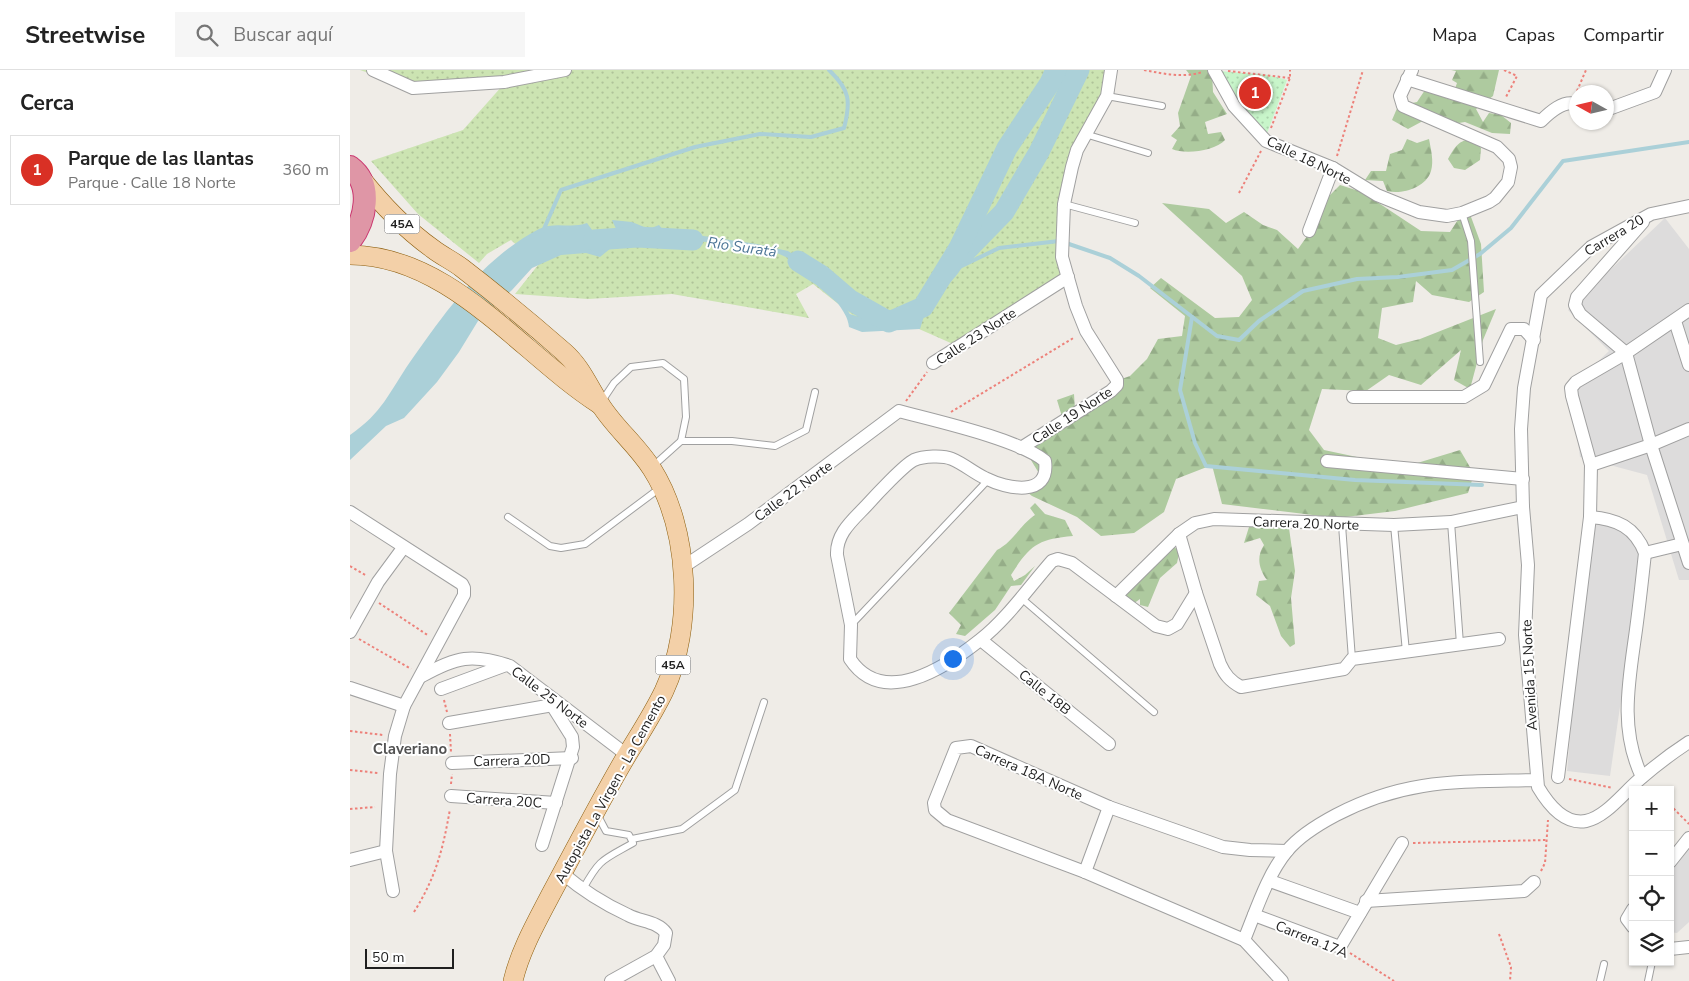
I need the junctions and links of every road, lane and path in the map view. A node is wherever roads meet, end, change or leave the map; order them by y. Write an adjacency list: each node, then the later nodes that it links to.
1 (373, 70): 2 (street)
2 (565, 70)
3 (1111, 70): 14 (street, Calle 19 Norte)
4 (1144, 70): 10 (path)
5 (1221, 70): 12 (path)
6 (1364, 70): 21 (path)
7 (1504, 70): 17 (path)
8 (1586, 70): 13 (path)
9 (1665, 70): 18 (street)
10 (1209, 71): 21 (street, Calle 18 Norte)
11 (1410, 74): 17 (street); 25 (street, Calle 18 Norte)
12 (1290, 78)
13 (1581, 85)
14 (1107, 96): 16 (lane); 19 (street, Calle 19 Norte)
15 (1569, 104): 17 (street)
16 (1162, 106)
17 (1500, 107)
18 (1614, 107)
19 (1085, 134): 20 (lane); 23 (street, Calle 19 Norte)
20 (1148, 153)
21 (1333, 168): 25 (street, Calle 18 Norte); 28 (street)
22 (352, 169): 29 (highway, 45A); 42 (main road, Autopista La Virgen - La Cemento / 45A)
23 (1064, 204): 27 (lane); 31 (street, Calle 19 Norte)
24 (1689, 206): 26 (street, Carrera 20)
25 (1462, 213): 38 (lane)
26 (1651, 214): 35 (street, Carrera 20); 36 (street)
27 (1135, 223)
28 (1309, 231)
29 (350, 241)
30 (350, 255): 42 (main road, Autopista La Virgen - La Cemento / 45A)
31 (1068, 276): 34 (street, Calle 19 Norte); 37 (street, Calle 23 Norte)
32 (1689, 310): 33 (street)
33 (1675, 321): 36 (street); 39 (street)
34 (1086, 331): 44 (path); 48 (street, Calle 19 Norte)
35 (1534, 340): 41 (street); 52 (street, Avenida 15 Norte)
36 (1626, 353): 47 (street); 50 (street)
37 (933, 362): 43 (path, Calle 23 Norte)
38 (1480, 362)
39 (1689, 365)
40 (815, 392): 46 (lane)
41 (1353, 397)
42 (600, 404): 46 (lane); 51 (main road, Autopista La Virgen - La Cemento / 45A)
43 (899, 411): 44 (street); 68 (street, Calle 22 Norte)
44 (936, 421): 48 (street)
45 (1689, 429): 47 (street)
46 (681, 441): 51 (lane)
47 (1650, 445): 50 (street); 63 (street)
48 (1021, 448): 53 (street)
49 (1327, 460): 52 (street)
50 (1591, 465): 58 (street)
51 (652, 468): 54 (main road, Autopista La Virgen - La Cemento / 45A)
52 (1522, 479): 55 (street, Avenida 15 Norte)
53 (988, 480): 74 (lane); 74 (street)
54 (662, 488): 57 (lane); 68 (main road, Autopista La Virgen - La Cemento / 45A)
55 (1523, 507): 59 (street, Carrera 20 Norte); 103 (street, Avenida 15 Norte)
56 (350, 512): 64 (street)
57 (508, 517)
58 (1590, 517): 65 (street); 101 (street)
59 (1451, 522): 61 (street, Carrera 20 Norte); 79 (lane)
60 (1342, 525): 61 (street, Carrera 20 Norte); 62 (street, Carrera 20 Norte); 81 (lane)
61 (1394, 525): 80 (lane)
62 (1179, 534): 70 (street); 72 (street, Carrera 20 Norte)
63 (1682, 544): 65 (street); 66 (street)
64 (402, 548): 69 (street); 78 (street)
65 (1646, 553): 102 (street)
66 (1689, 562)
67 (350, 566): 69 (path)
68 (683, 567): 96 (main road, Autopista La Virgen - La Cemento / 45A)
69 (378, 582): 71 (street)
70 (1196, 593): 72 (street); 81 (street)
71 (369, 596): 75 (street); 78 (path)
72 (1116, 596): 73 (street)
73 (1020, 597): 77 (street); 90 (lane)
74 (851, 625): 77 (street)
75 (354, 635): 83 (path)
76 (1499, 639): 79 (street)
77 (981, 640): 95 (street, Calle 18B)
78 (440, 643): 83 (street)
79 (1460, 644): 80 (street)
80 (1406, 652): 81 (street)
81 (1352, 659)
82 (506, 665): 83 (street, Calle 25 Norte); 84 (street, Calle 25 Norte); 86 (street)
83 (422, 676): 89 (street)
84 (532, 684): 88 (street); 96 (street, Calle 25 Norte)
85 (350, 688): 89 (street)
86 (441, 689)
87 (764, 702): 115 (lane)
88 (553, 705): 91 (street); 97 (street)
89 (404, 706): 93 (street)
90 (1154, 712)
91 (449, 722)
92 (350, 730): 93 (path)
93 (396, 736): 100 (street)
94 (1689, 742): 102 (street, Avenida 15 Norte)
95 (1109, 744)
96 (627, 755): 112 (main road, Autopista La Virgen - La Cemento / 45A)
97 (572, 758): 98 (street, Carrera 20D); 107 (street)
98 (452, 763)
99 (350, 770): 100 (path)
100 (390, 774): 108 (street)
101 (1558, 777): 104 (path)
102 (1642, 777): 104 (street, Avenida 15 Norte)
103 (1536, 780): 106 (street, Avenida 15 Norte); 120 (street)
104 (1626, 791): 106 (street, Avenida 15 Norte)
105 (451, 796): 107 (street, Carrera 20C)
106 (1548, 802): 116 (path)
107 (556, 803): 118 (street)
108 (388, 806): 110 (path); 119 (street)
109 (1109, 807): 120 (street, Carrera 18A Norte); 123 (street); 123 (street, Carrera 18A Norte)
110 (350, 809)
111 (1674, 809): 113 (path)
112 (595, 810): 115 (lane); 124 (main road, Autopista La Virgen - La Cemento / 45A)
113 (1689, 824)
114 (1689, 838): 121 (street)
115 (632, 839): 127 (lane)
116 (1548, 840): 117 (path); 126 (path)
117 (1402, 843): 129 (street)
118 (542, 845)
119 (386, 851): 122 (street); 128 (street)
120 (1287, 851): 125 (street)
121 (1674, 857)
122 (350, 860)
123 (1085, 872): 133 (street, Carrera 18A Norte)
124 (562, 873): 127 (street); 140 (main road, Autopista La Virgen - La Cemento / 45A)
125 (1270, 880): 130 (street); 131 (street)
126 (1534, 882): 129 (street)
127 (583, 890): 137 (street)
128 (393, 891)
129 (1366, 901): 130 (street)
130 (1360, 913): 134 (street)
131 (1254, 915): 133 (street); 134 (street, Carrera 17A)
132 (1498, 934): 145 (path)
133 (1244, 940): 143 (street)
134 (1340, 947): 144 (path, Carrera 17A)
135 (1689, 947): 136 (street)
136 (1674, 949)
137 (656, 956): 141 (street); 142 (street)
138 (1604, 964): 146 (lane)
139 (1651, 966): 147 (lane)
140 (513, 981)
141 (611, 981)
142 (669, 981)
143 (1282, 981)
144 (1394, 981)
145 (1510, 981)
146 (1600, 981)
147 (1648, 981)

